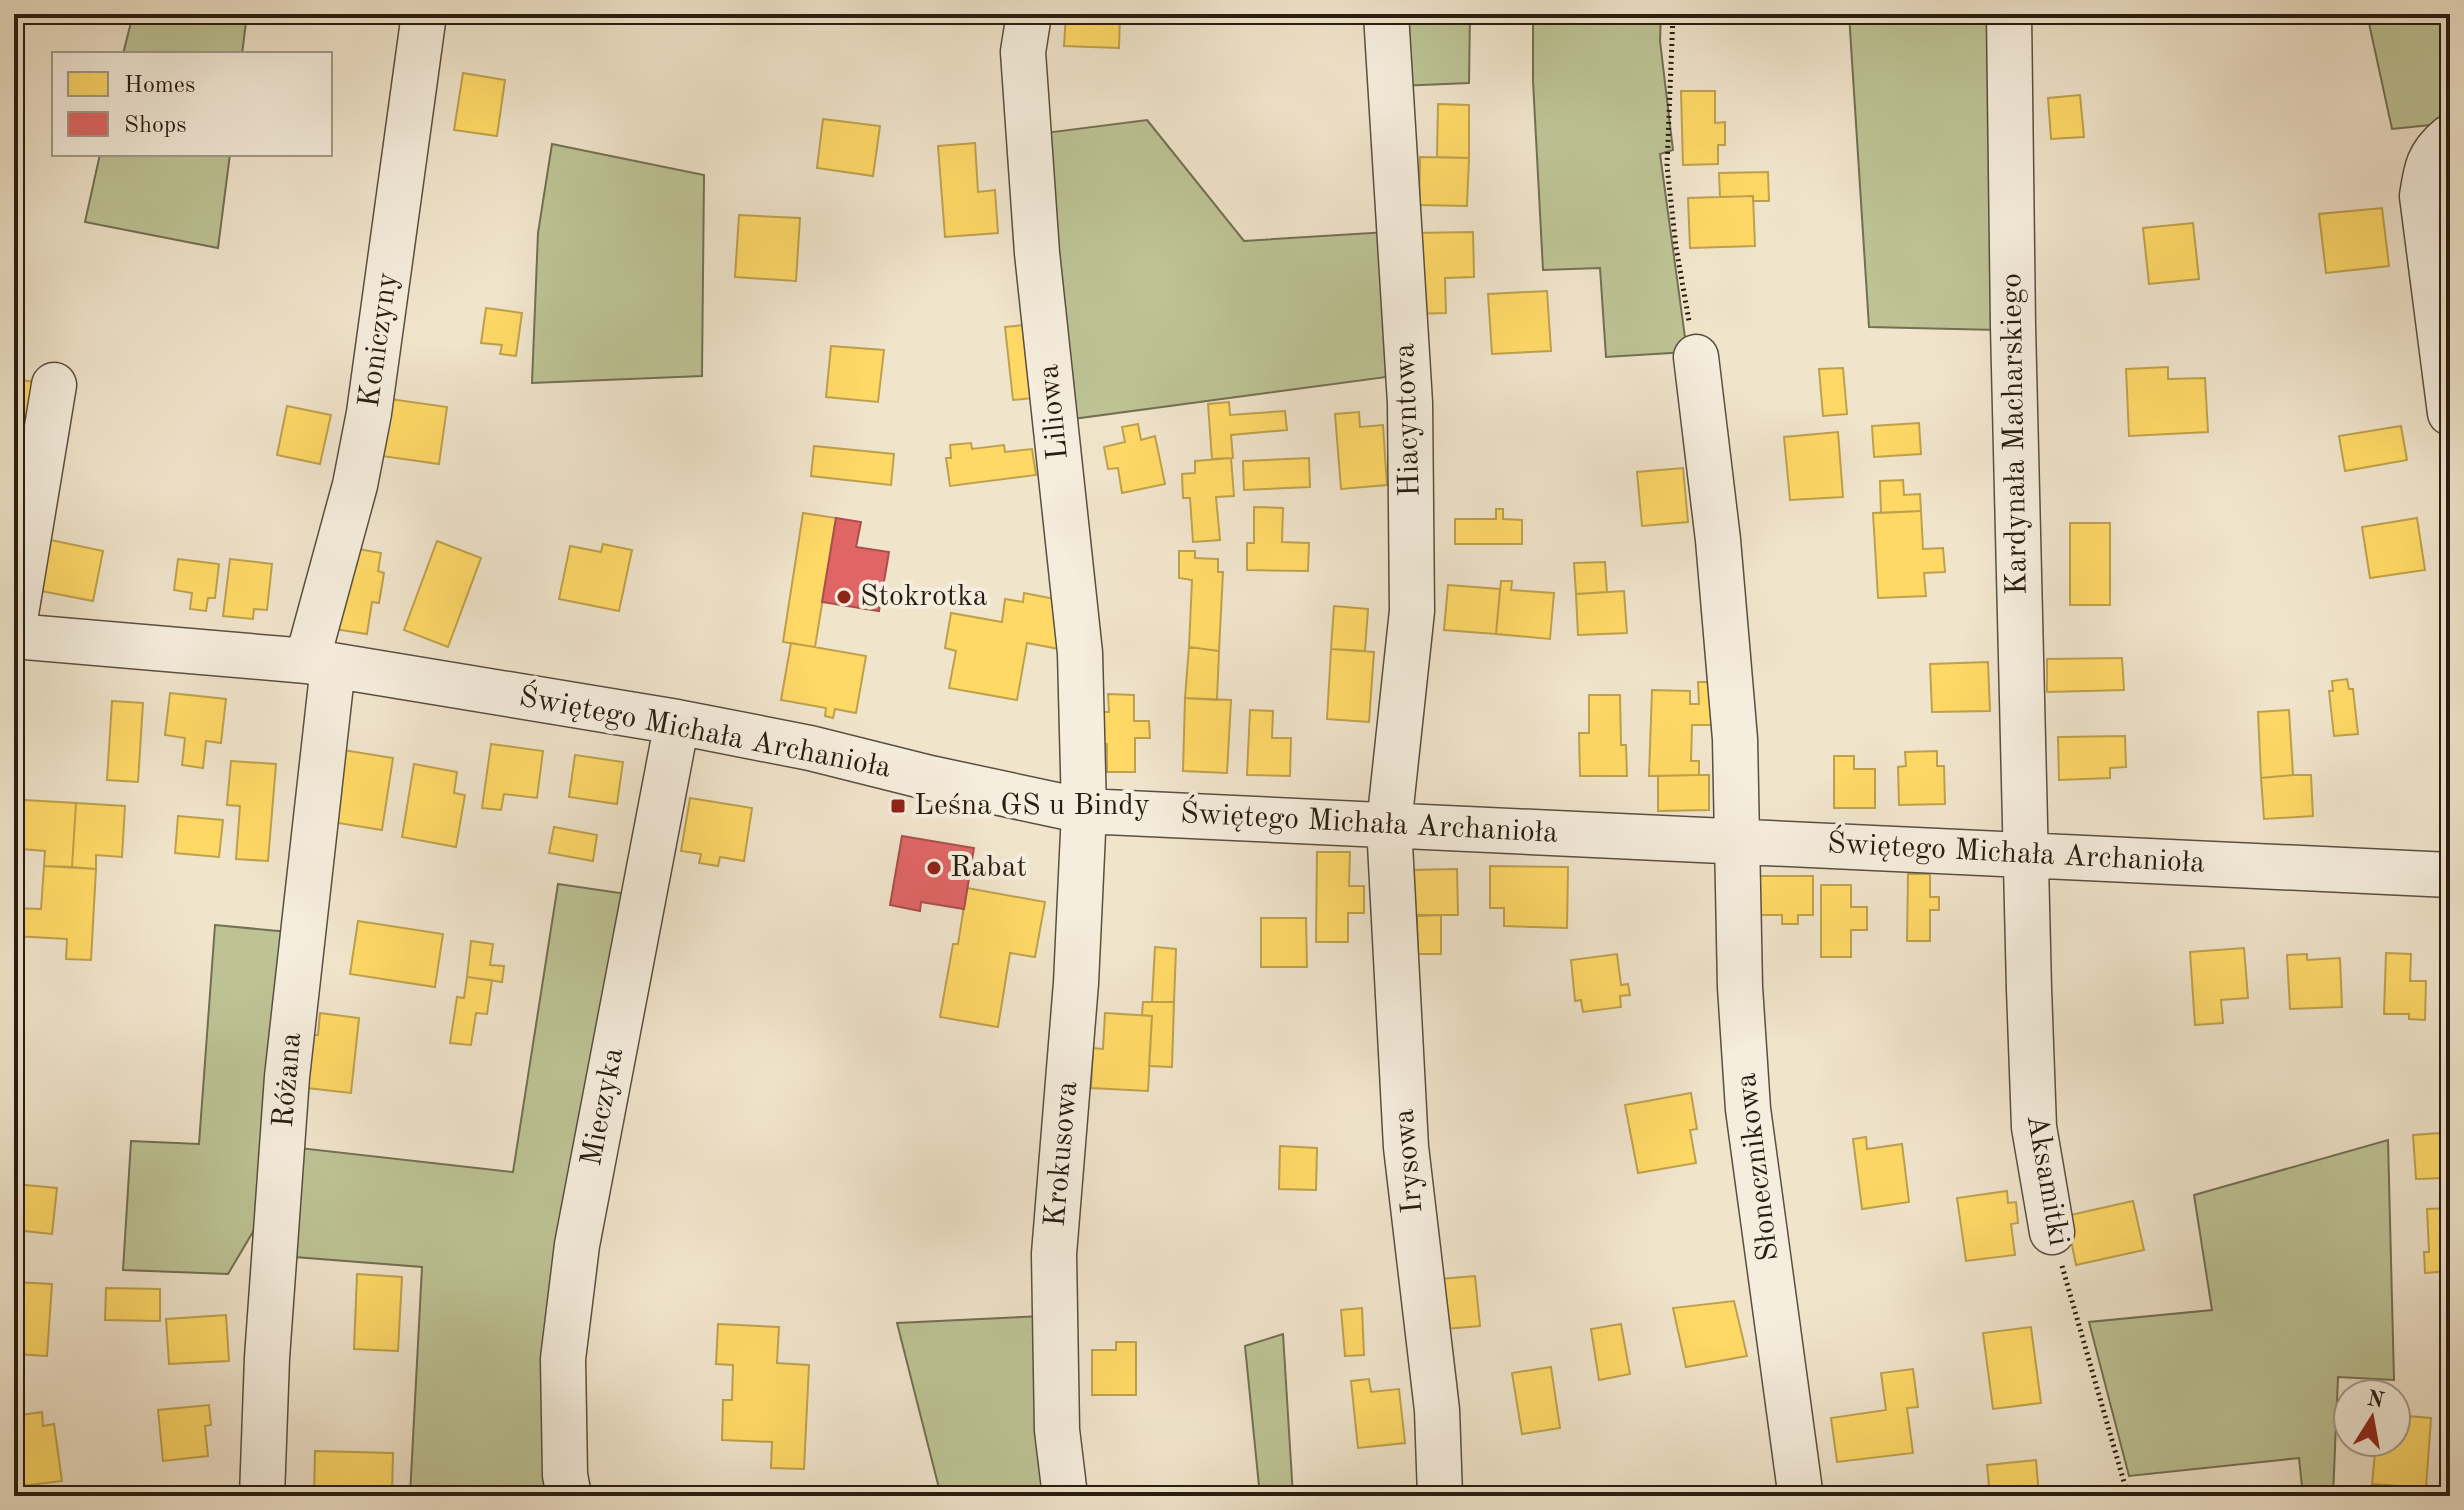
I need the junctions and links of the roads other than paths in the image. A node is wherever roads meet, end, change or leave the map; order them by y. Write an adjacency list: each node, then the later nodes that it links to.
1 (424, 14): 11 (street, Koniczyny)
2 (1029, 14): 13 (street, Liliowa)
3 (1386, 14): 14 (street, Hiacyntowa)
4 (2009, 14): 16 (street, Kardynała Macharskiego)
5 (2450, 137): 8 (street)
6 (1696, 357): 15 (street, Słonecznikowa)
7 (54, 385): 9 (street)
8 (2450, 413)
9 (14, 626)
10 (14, 636): 11 (street, Świętego Michała Archanioła)
11 (320, 663): 12 (street, Świętego Michała Archanioła); 20 (street, Różana)
12 (677, 722): 13 (street, Świętego Michała Archanioła); 21 (street, Mieczyka)
13 (1084, 811): 14 (street, Świętego Michała Archanioła); 22 (street, Krokusowa)
14 (1389, 825): 15 (street, Świętego Michała Archanioła); 23 (street, Irysowa)
15 (1739, 842): 16 (street, Świętego Michała Archanioła); 19 (street, Słonecznikowa)
16 (2024, 854): 17 (street, Świętego Michała Archanioła); 18 (street, Aksamitki)
17 (2450, 875)
18 (2052, 1232)
19 (1800, 1491)
20 (262, 1496)
21 (569, 1496)
22 (1065, 1496)
23 (1440, 1496)

